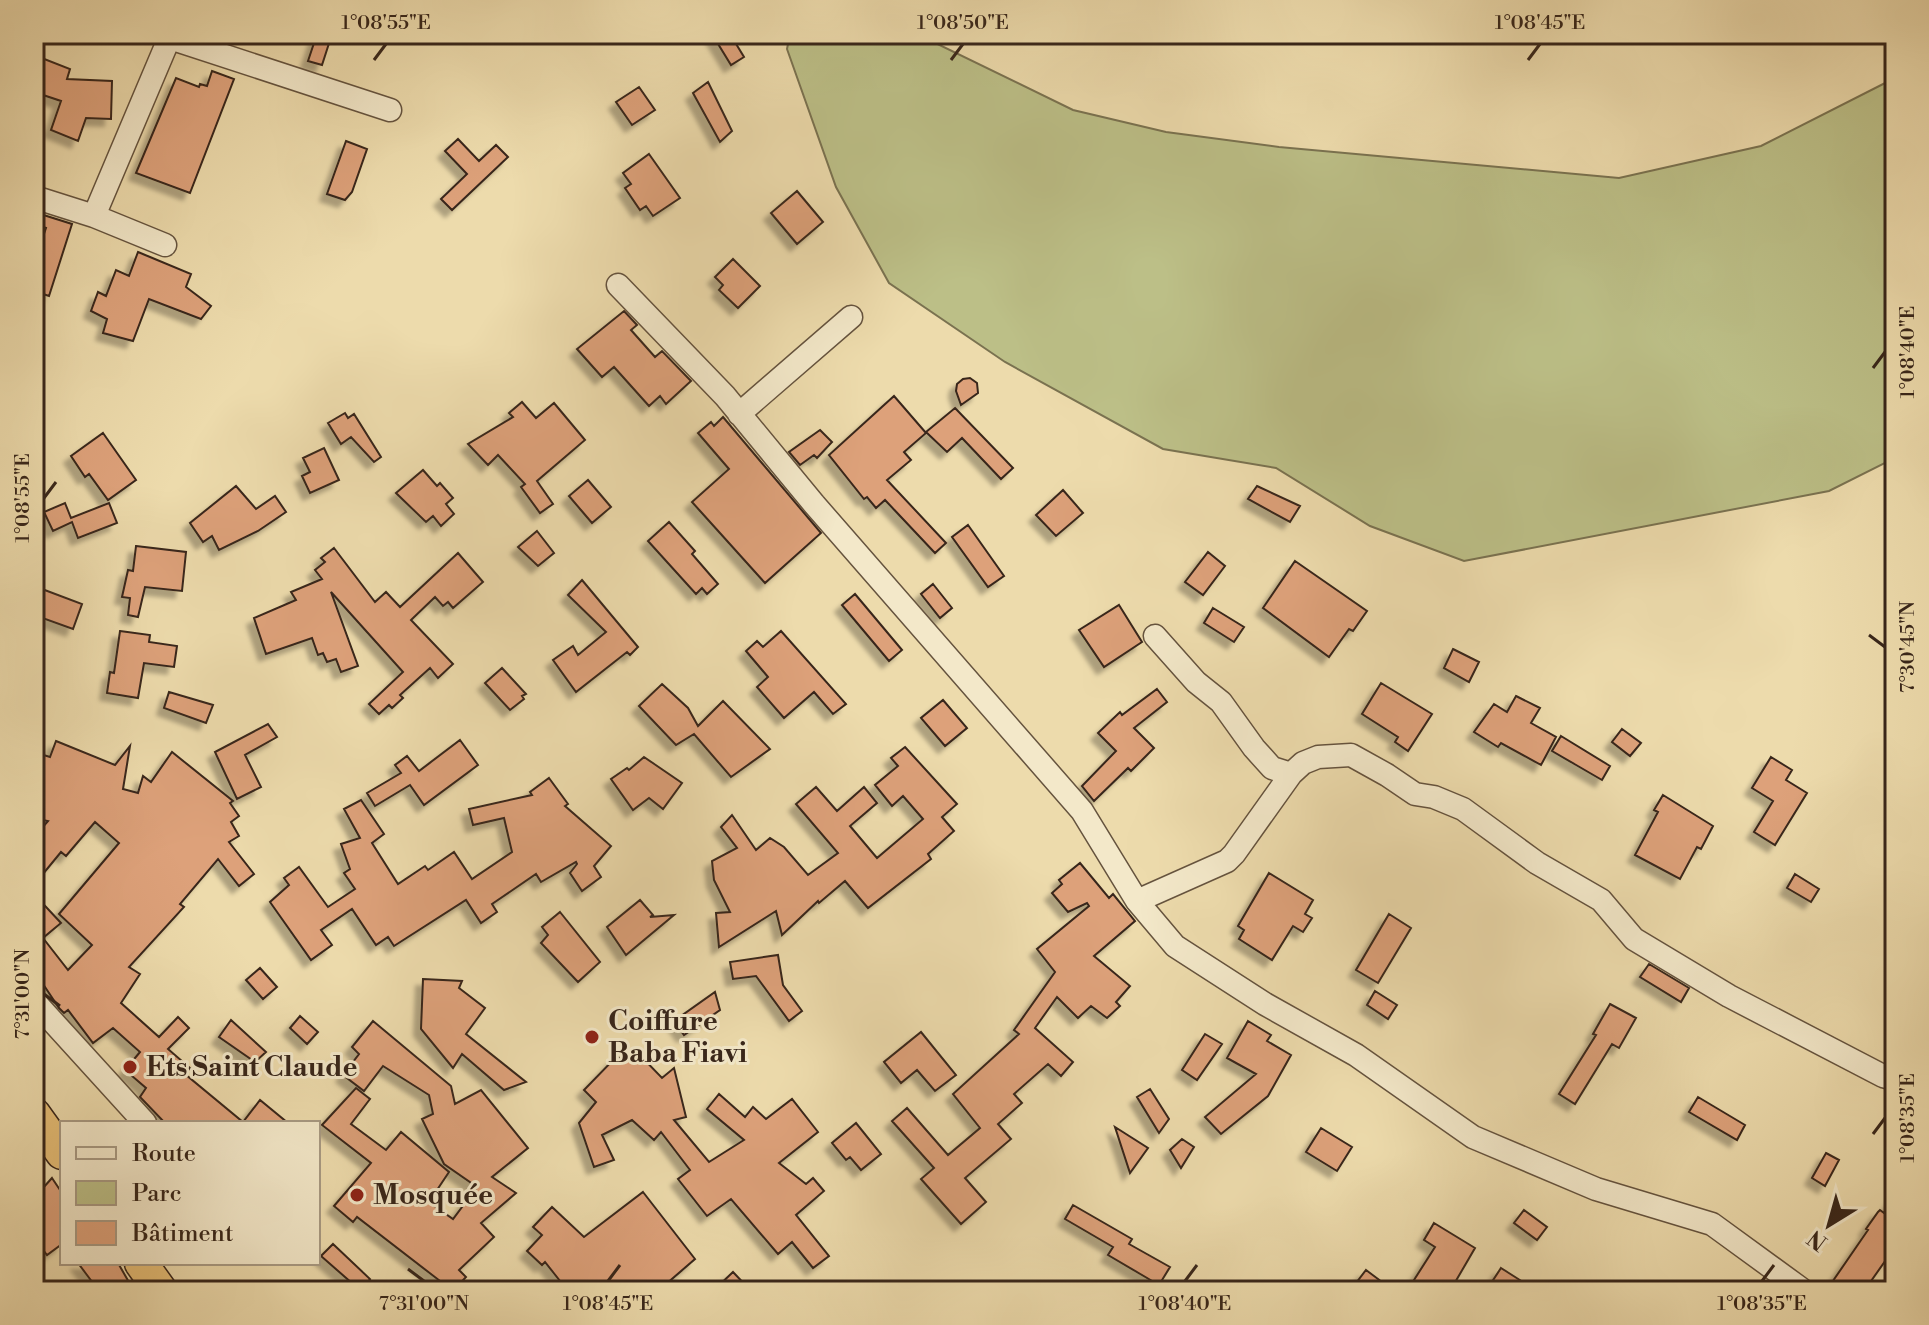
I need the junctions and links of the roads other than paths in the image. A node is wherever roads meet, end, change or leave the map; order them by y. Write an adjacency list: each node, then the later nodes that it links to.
1 (170, 36): 2 (street); 4 (street)
2 (390, 110)
3 (34, 197): 4 (street)
4 (94, 216): 5 (street)
5 (165, 245)
6 (618, 285): 8 (street)
7 (851, 317): 8 (street)
8 (739, 414): 11 (street)
9 (1155, 636): 10 (street)
10 (1291, 774): 11 (street); 13 (street)
11 (1137, 901): 19 (street)
12 (34, 1001): 15 (street)
13 (1895, 1079)
14 (34, 1114): 16 (highway)
15 (143, 1121)
16 (60, 1150)
17 (142, 1265): 18 (highway)
18 (161, 1291)
19 (1804, 1291)

